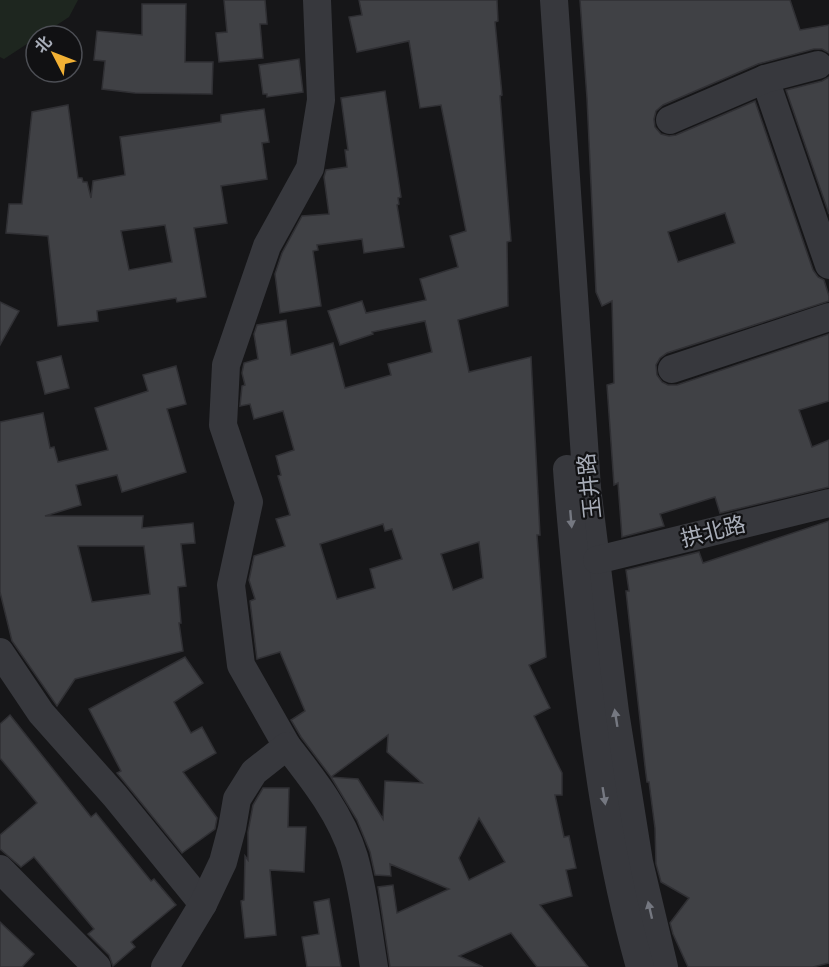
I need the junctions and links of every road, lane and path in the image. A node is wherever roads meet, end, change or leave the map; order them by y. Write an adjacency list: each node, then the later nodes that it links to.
1 (317, 0): 13 (street)
2 (536, 0): 19 (street, 玉井路, one-way to 19)
3 (554, 0): 11 (street, 玉井路)
4 (818, 65): 5 (street)
5 (765, 79): 6 (street); 7 (street)
6 (669, 120)
7 (829, 265)
8 (829, 317): 9 (street)
9 (672, 369)
10 (829, 503): 11 (street, 拱北路)
11 (597, 560): 20 (street, 玉井路, one-way to 11)
12 (0, 652): 15 (street)
13 (287, 746): 15 (street); 18 (street)
14 (0, 869): 16 (street)
15 (203, 904): 17 (street)
16 (97, 967)
17 (165, 967)
18 (374, 967)
19 (640, 967)
20 (664, 967)

